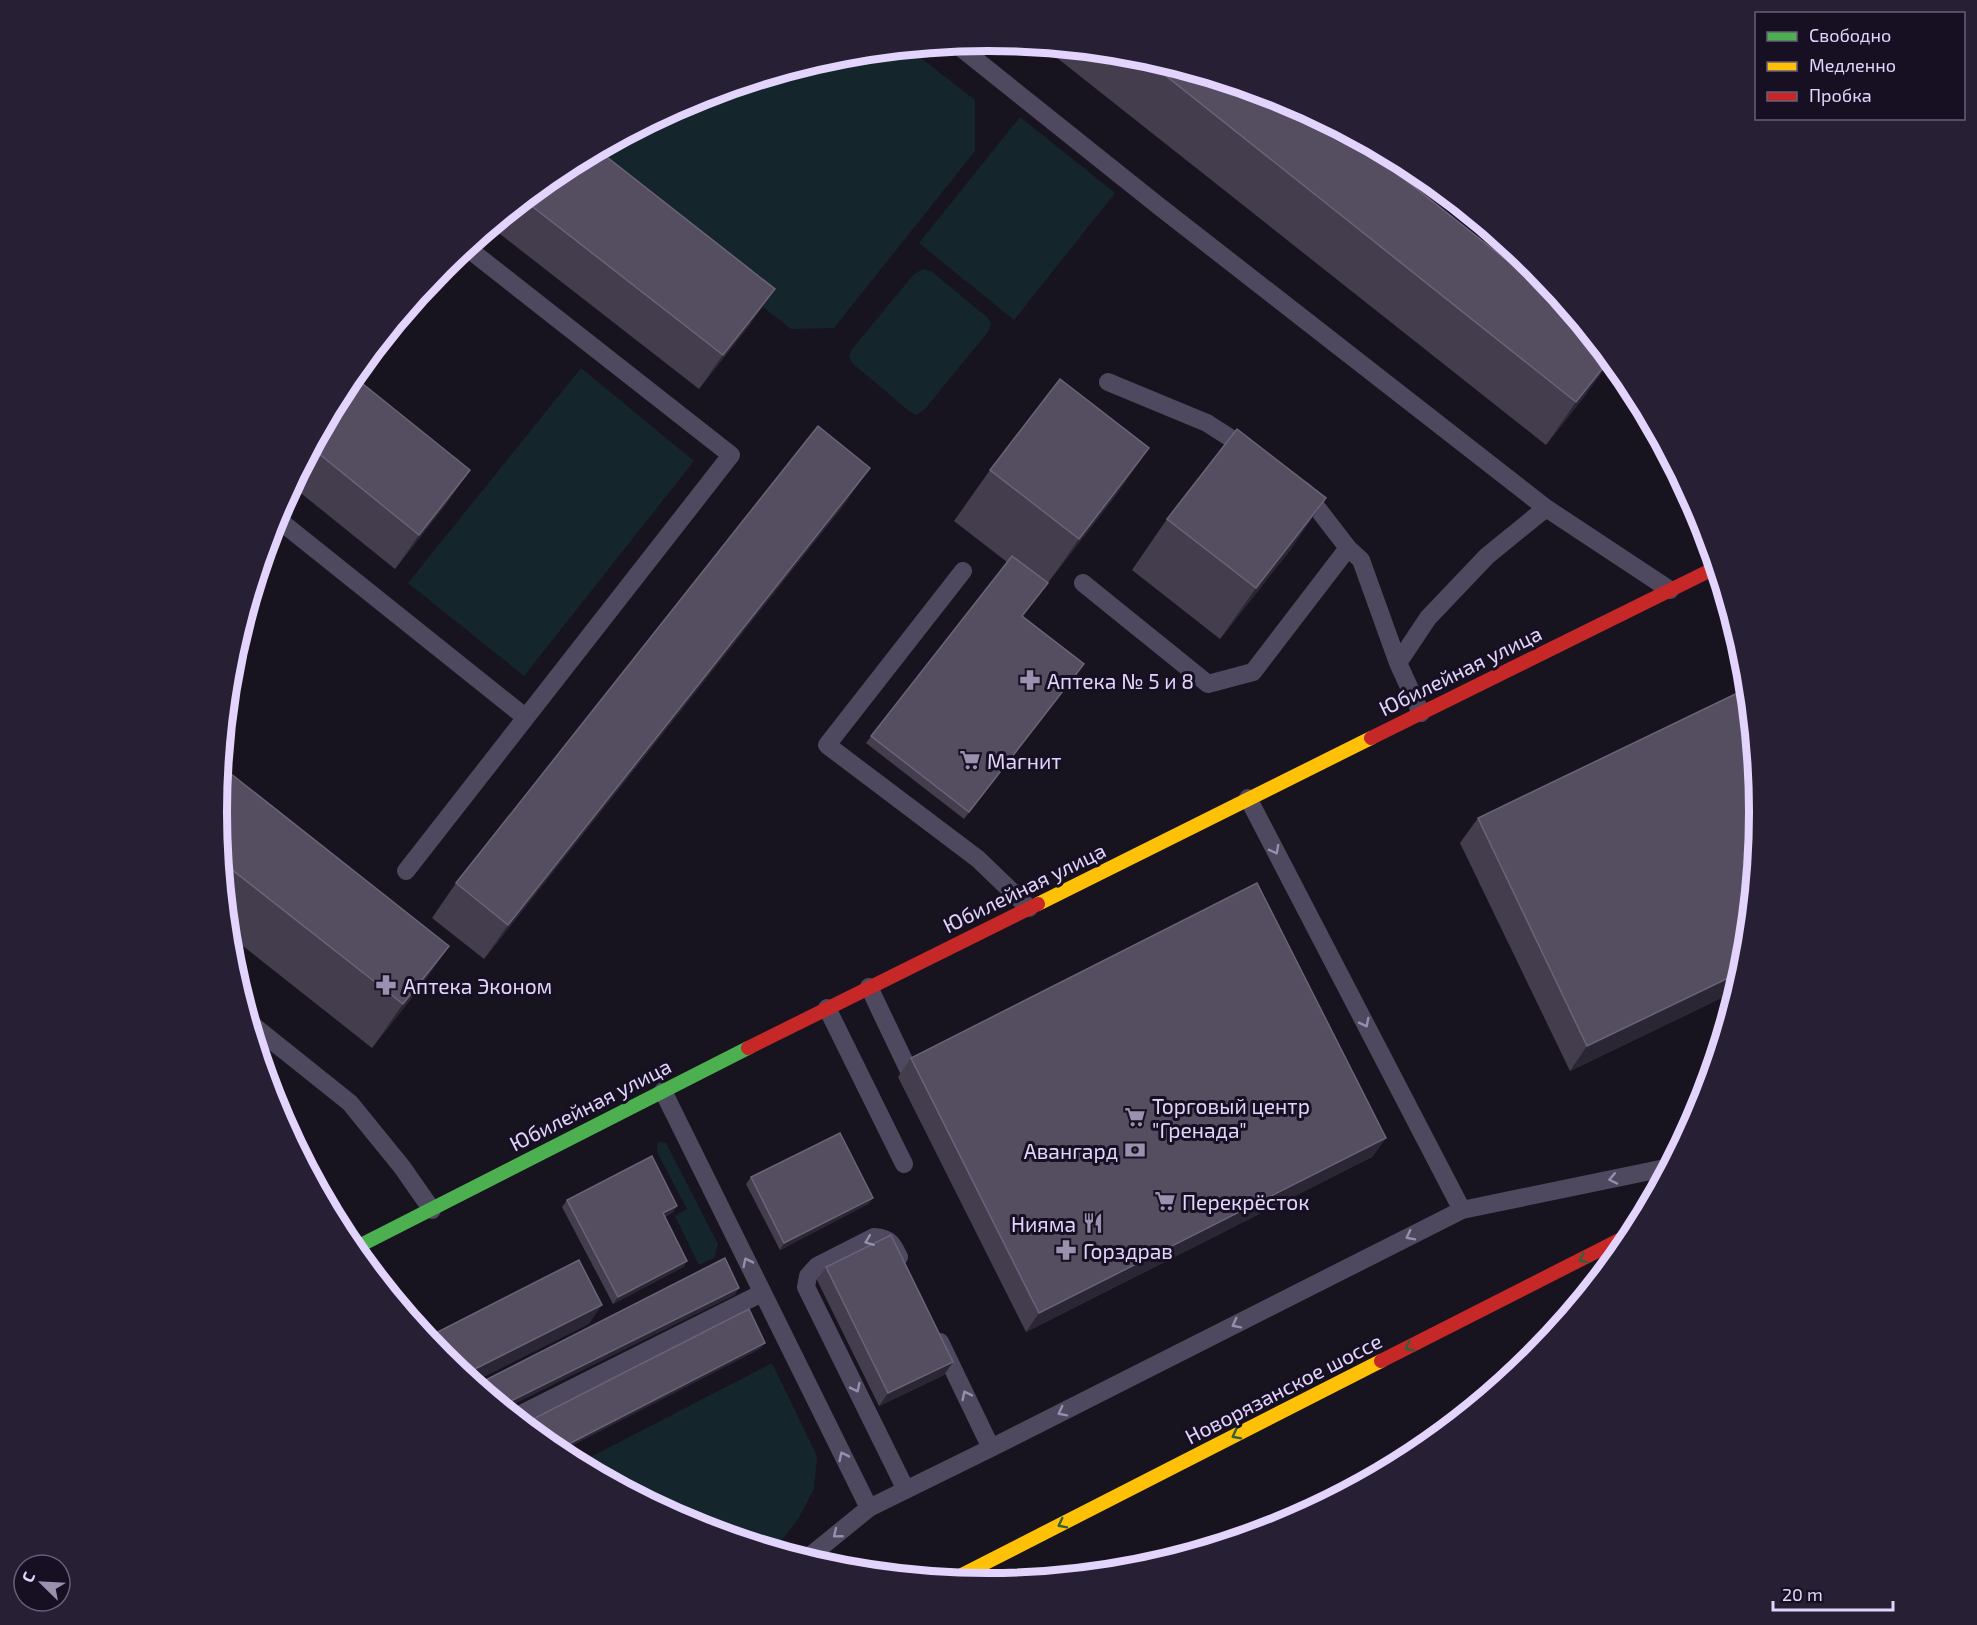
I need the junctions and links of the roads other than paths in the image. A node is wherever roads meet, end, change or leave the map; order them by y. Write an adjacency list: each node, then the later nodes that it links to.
1 (966, 52): 6 (lane)
2 (472, 253): 15 (lane)
3 (1108, 382): 4 (lane)
4 (1265, 459)
5 (1294, 478): 8 (lane)
6 (1546, 508): 12 (lane); 13 (lane)
7 (284, 524): 15 (lane)
8 (1348, 548): 11 (lane); 13 (lane)
9 (1711, 570): 12 (main road, Юбилейная улица)
10 (963, 571): 18 (lane)
11 (1083, 583)
12 (1670, 590): 14 (main road, Юбилейная улица)
13 (1398, 663): 14 (lane)
14 (1421, 713): 16 (main road, Юбилейная улица)
15 (525, 717): 17 (lane)
16 (1248, 798): 18 (main road, Юбилейная улица); 27 (lane, one-way to 27)
17 (406, 871)
18 (1029, 908): 19 (main road, Юбилейная улица)
19 (869, 987): 20 (main road, Юбилейная улица); 22 (lane)
20 (827, 1008): 23 (main road, Юбилейная улица); 24 (lane)
21 (259, 1030): 26 (lane)
22 (909, 1071)
23 (663, 1091): 26 (main road, Юбилейная улица); 31 (lane, one-way to 23)
24 (904, 1164)
25 (1661, 1169): 27 (lane, one-way to 27)
26 (432, 1210): 29 (main road, Юбилейная улица)
27 (1462, 1210): 34 (lane, one-way to 34)
28 (1619, 1240): 38 (main road, Новорязанское шоссе, one-way to 38)
29 (361, 1245)
30 (909, 1277): 35 (lane, one-way to 35)
31 (762, 1293): 33 (lane); 36 (lane, one-way to 31)
32 (935, 1331): 34 (lane, one-way to 32)
33 (522, 1414)
34 (991, 1448): 35 (lane)
35 (906, 1490): 36 (lane)
36 (869, 1508): 37 (lane, one-way to 37)
37 (814, 1553)
38 (966, 1573)

